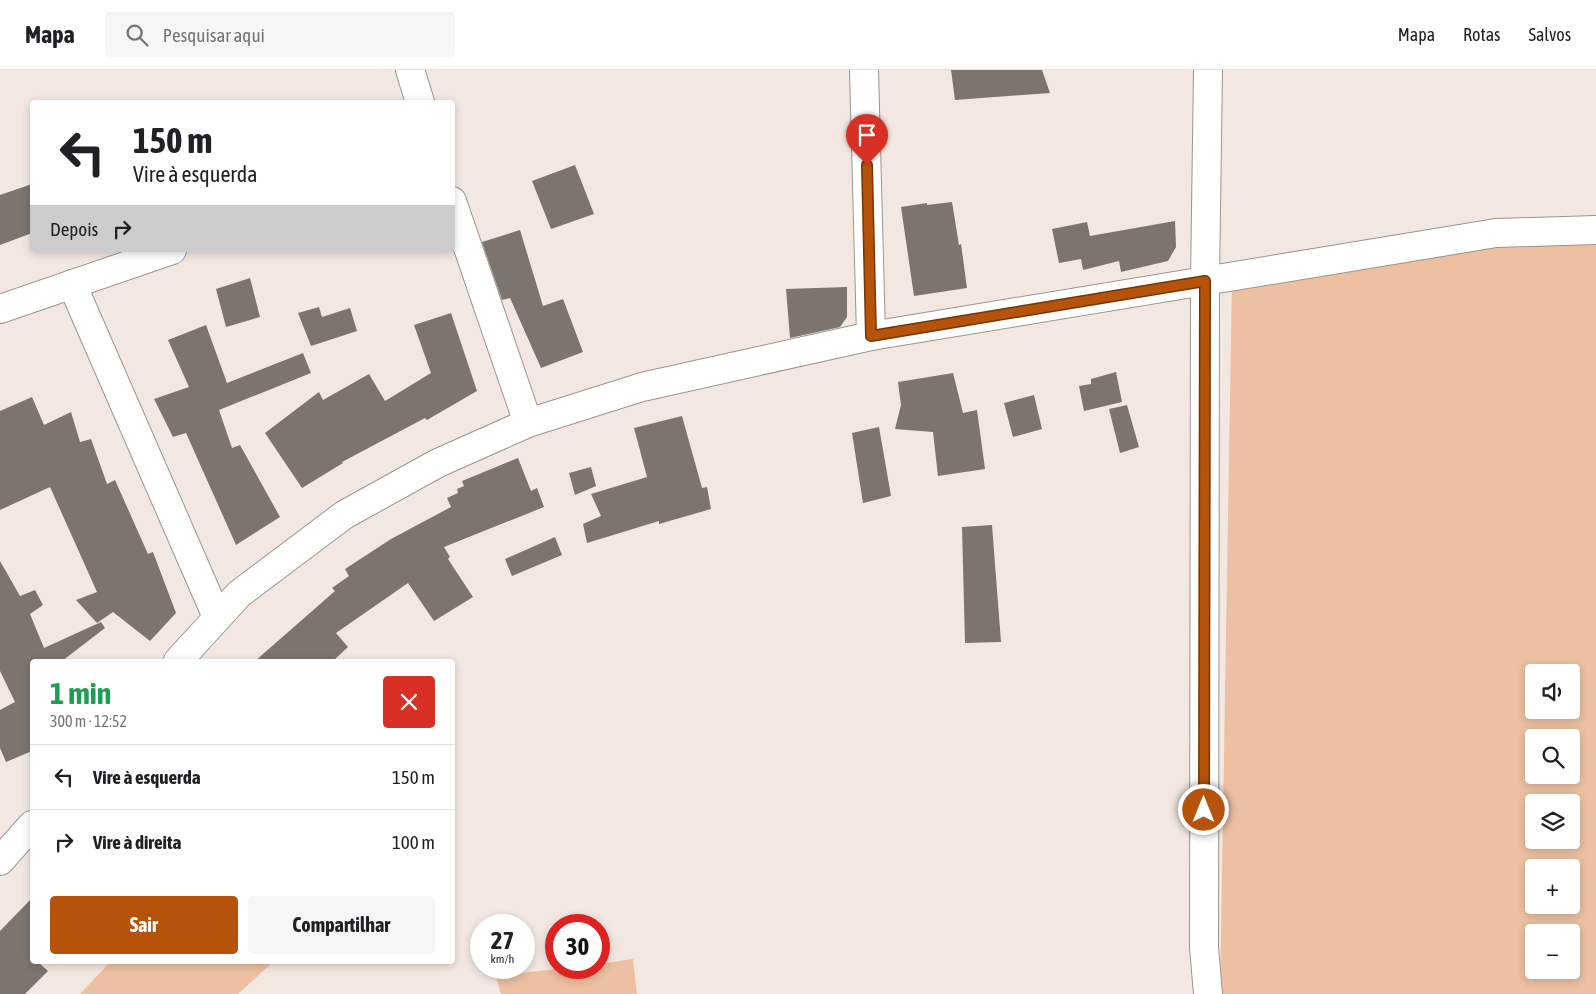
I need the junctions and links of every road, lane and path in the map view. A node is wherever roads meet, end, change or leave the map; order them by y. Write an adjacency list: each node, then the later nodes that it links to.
1 (410, 70): 4 (street)
2 (864, 70): 11 (street)
3 (1208, 70): 8 (street)
4 (419, 100)
5 (455, 210): 12 (street)
6 (1596, 230): 8 (street)
7 (166, 252): 9 (street)
8 (1205, 281): 11 (street); 17 (street)
9 (72, 284): 10 (street); 13 (street)
10 (0, 309)
11 (871, 336): 12 (street)
12 (528, 423): 13 (street)
13 (217, 617): 14 (street)
14 (180, 659)
15 (30, 827): 16 (street)
16 (3, 850)
17 (1208, 994)

